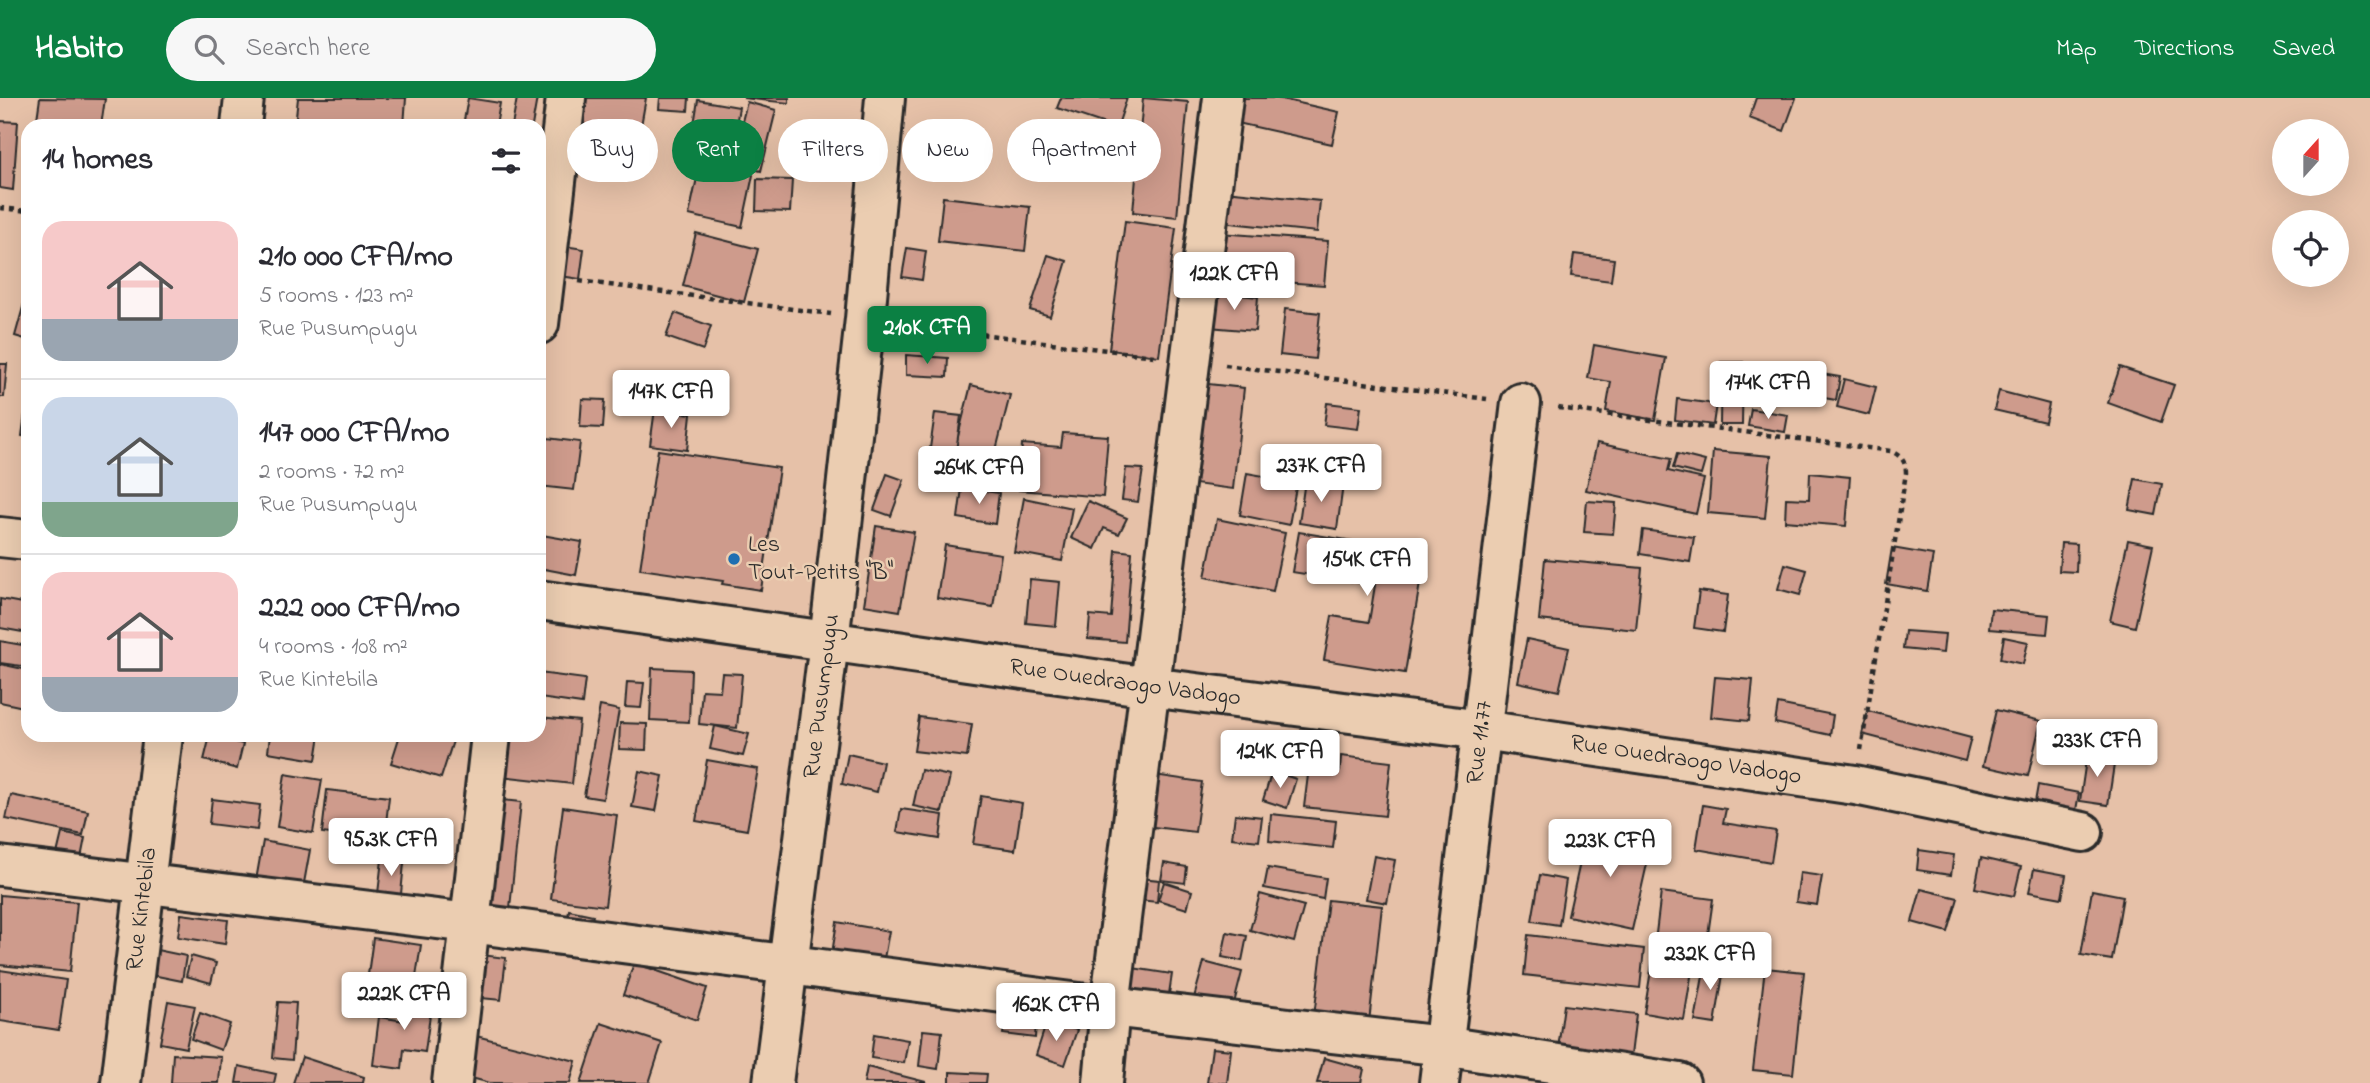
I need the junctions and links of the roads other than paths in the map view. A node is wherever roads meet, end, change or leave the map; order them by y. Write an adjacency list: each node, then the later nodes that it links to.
1 (244, 98): 5 (street)
2 (566, 98): 6 (street)
3 (885, 98): 11 (street, Rue Pusumpugu)
4 (1223, 98): 12 (street)
5 (242, 119)
6 (546, 268)
7 (1521, 403): 13 (street, Rue 11.77)
8 (0, 537): 9 (street)
9 (21, 539)
10 (546, 601): 11 (street, Rue Ouedraogo Vadogo)
11 (829, 642): 12 (street, Rue Ouedraogo Vadogo); 20 (street, Rue Pusumpugu)
12 (1150, 687): 13 (street, Rue Ouedraogo Vadogo); 21 (street)
13 (1482, 730): 16 (street, Rue Ouedraogo Vadogo); 22 (street, Rue 11.77)
14 (162, 742): 18 (street, Rue Kintebila)
15 (490, 742): 19 (street)
16 (2083, 832)
17 (0, 866): 18 (street)
18 (144, 885): 19 (street); 23 (street, Rue Kintebila)
19 (470, 923): 20 (street); 24 (street)
20 (787, 965): 21 (street); 25 (street, Rue Pusumpugu)
21 (1110, 1007): 22 (street); 26 (street)
22 (1441, 1065): 27 (street)
23 (121, 1083)
24 (452, 1083)
25 (773, 1083)
26 (1103, 1083)
27 (1680, 1083)

